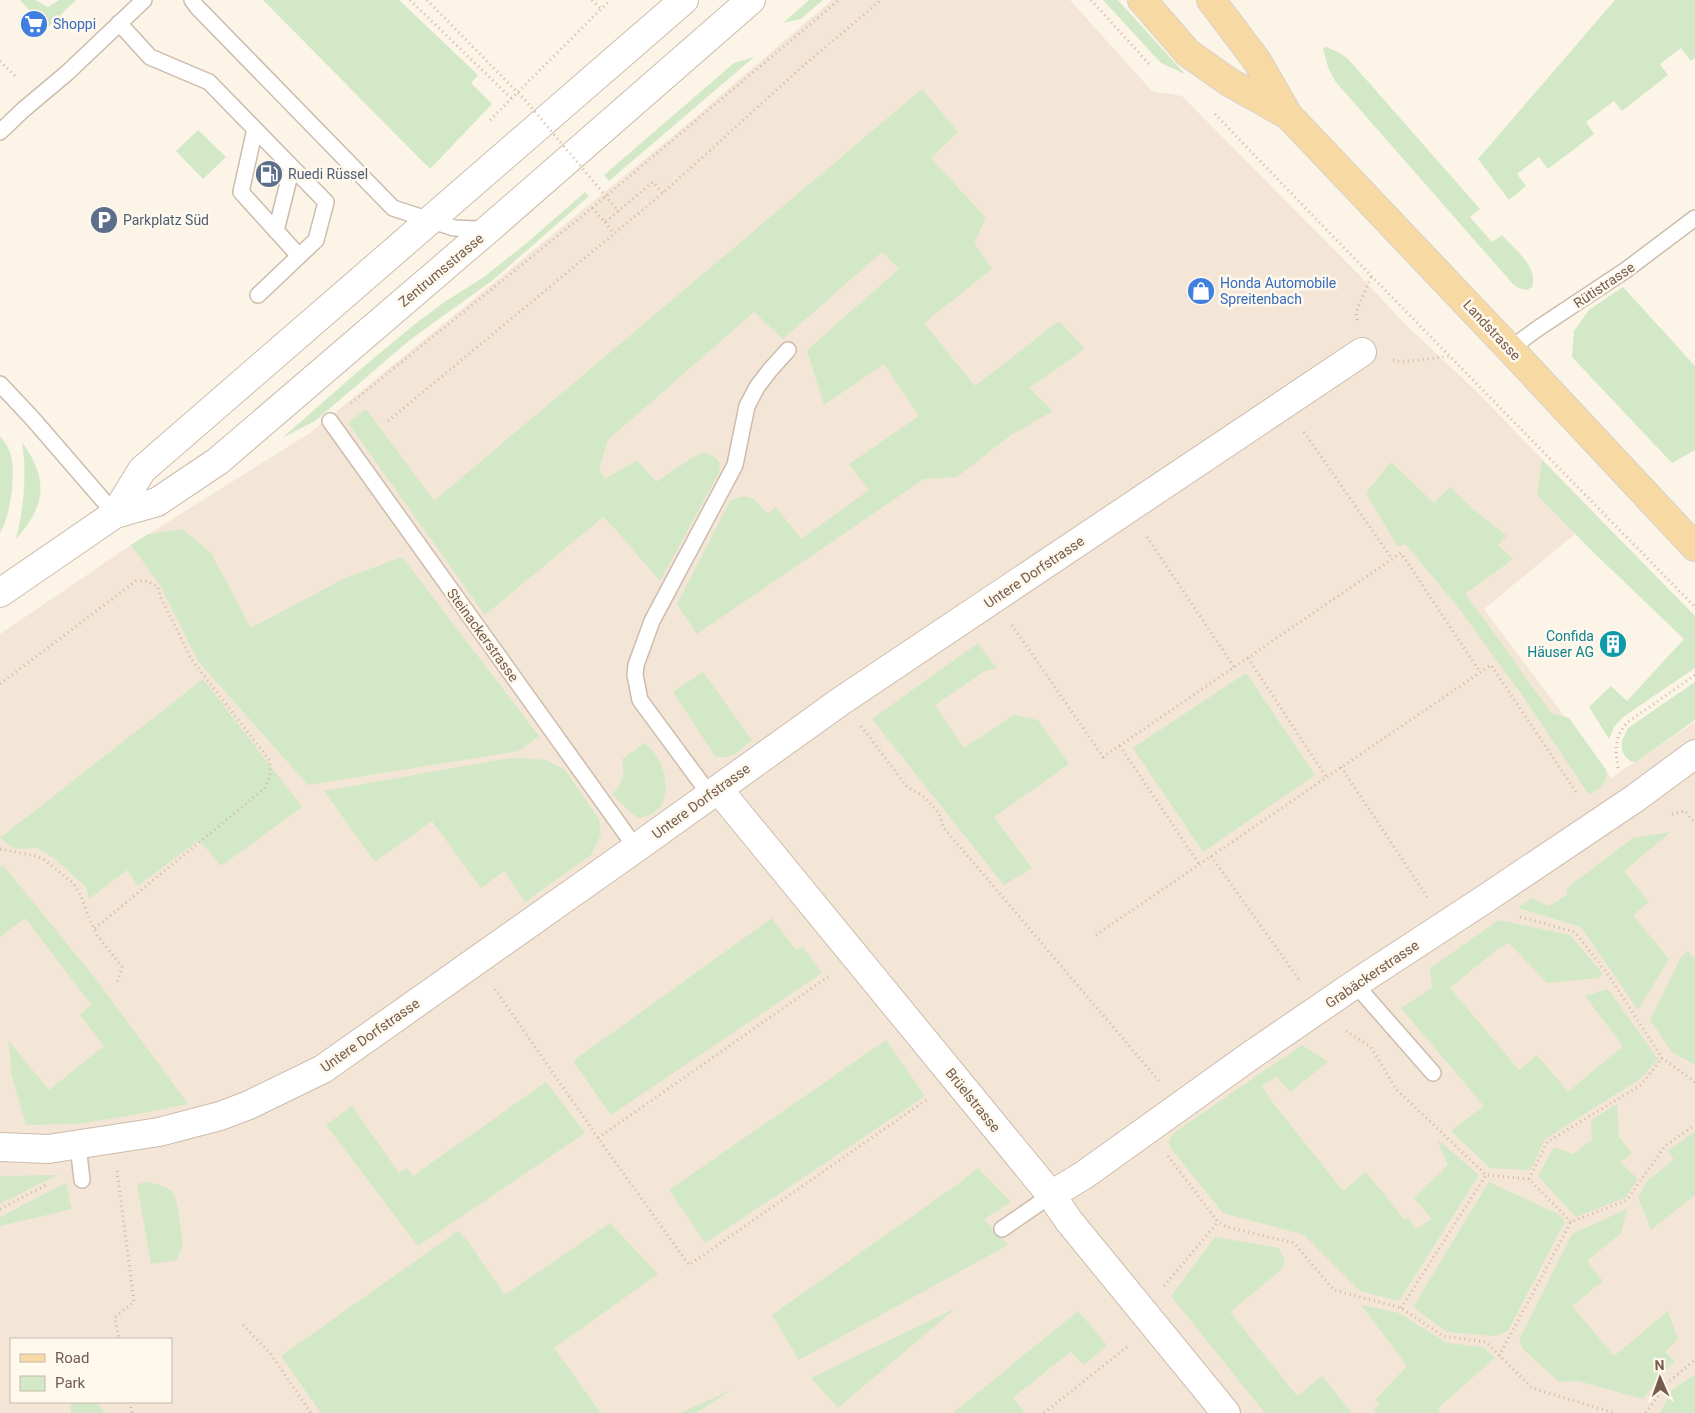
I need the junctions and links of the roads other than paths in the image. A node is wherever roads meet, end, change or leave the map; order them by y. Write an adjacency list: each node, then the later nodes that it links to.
1 (144, 0): 7 (lane)
2 (192, 0): 13 (lane)
3 (684, 0): 13 (street, Zentrumsstrasse)
4 (751, 0): 14 (street, Zentrumsstrasse)
5 (1142, 0): 8 (main road, Landstrasse)
6 (1212, 0): 8 (main road, Landstrasse)
7 (119, 22): 9 (lane); 10 (lane)
8 (1288, 115): 18 (main road, Landstrasse)
9 (255, 129): 11 (lane); 15 (lane)
10 (0, 132)
11 (292, 167): 15 (lane); 16 (lane)
12 (1695, 218): 18 (lane, Rütistrasse)
13 (430, 220): 14 (lane); 23 (street, Zentrumsstrasse)
14 (492, 226): 23 (street, Zentrumsstrasse)
15 (276, 231): 16 (lane)
16 (300, 256): 17 (lane)
17 (258, 295)
18 (1510, 349): 24 (main road, Landstrasse)
19 (788, 350): 27 (lane)
20 (1362, 352): 27 (street, Untere Dorfstrasse)
21 (0, 384): 23 (lane)
22 (330, 421): 28 (lane, Steinackerstrasse)
23 (115, 514): 25 (street, Zentrumsstrasse)
24 (1695, 547)
25 (0, 593)
26 (1695, 754): 29 (street, Grabäckerstrasse)
27 (714, 792): 28 (street, Untere Dorfstrasse); 32 (street, Brüelstrasse)
28 (636, 848): 31 (street, Untere Dorfstrasse)
29 (1355, 984): 30 (lane); 32 (street, Grabäckerstrasse)
30 (1434, 1073)
31 (0, 1147)
32 (1051, 1195): 33 (lane); 34 (street, Brüelstrasse)
33 (1002, 1229)
34 (1226, 1413)

